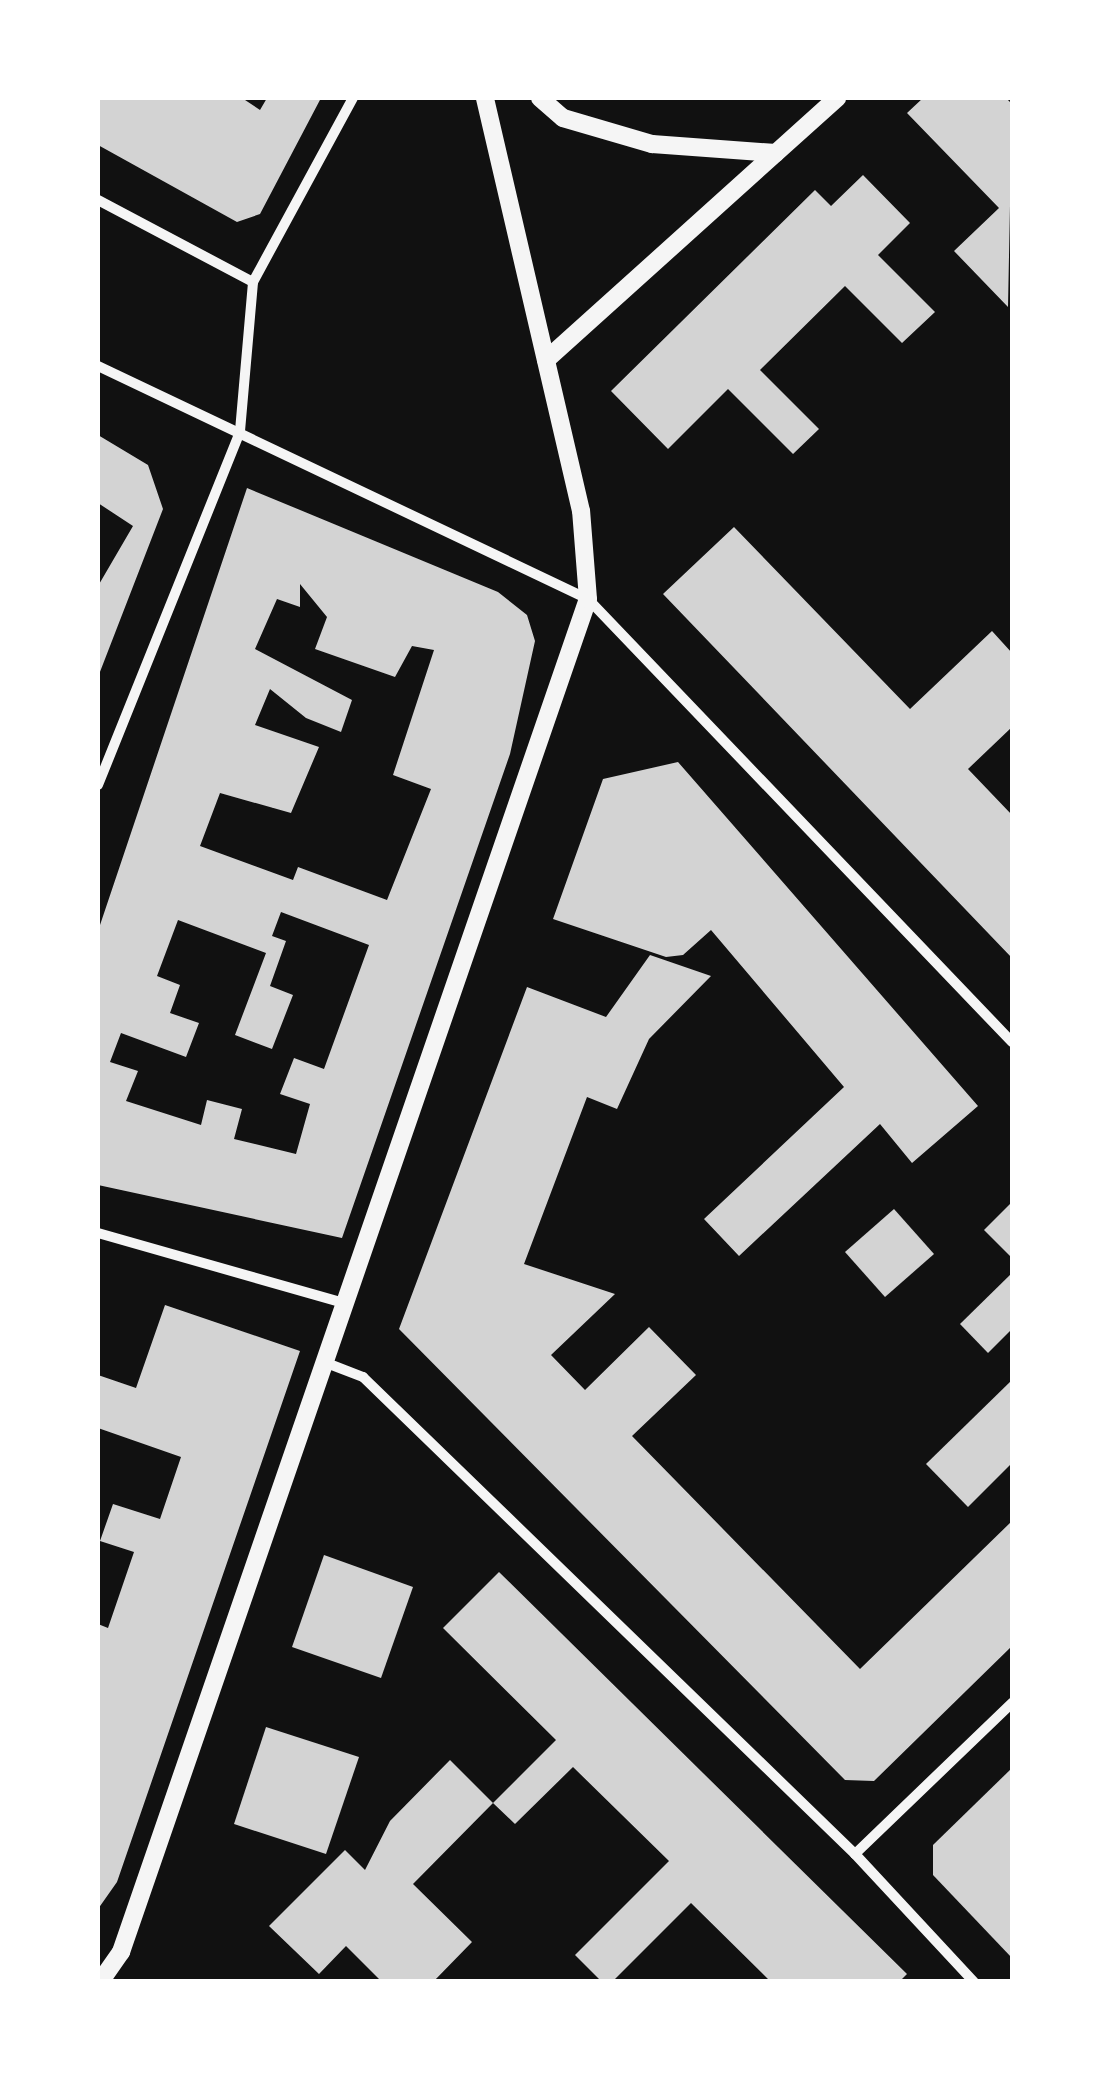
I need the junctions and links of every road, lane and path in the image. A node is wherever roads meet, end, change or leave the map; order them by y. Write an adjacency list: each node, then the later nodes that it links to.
1 (353, 98): 7 (street)
2 (486, 98): 8 (street)
3 (540, 98): 5 (street)
4 (837, 98): 5 (street)
5 (776, 153): 8 (street)
6 (98, 200): 7 (street)
7 (253, 282): 10 (street)
8 (546, 360): 11 (street)
9 (98, 366): 10 (street)
10 (240, 431): 11 (street); 12 (street)
11 (588, 599): 13 (street); 15 (street)
12 (98, 785)
13 (1012, 1042)
14 (98, 1233): 15 (street)
15 (344, 1303): 16 (street)
16 (324, 1362): 18 (street); 19 (street)
17 (1012, 1703): 18 (street)
18 (854, 1854): 20 (street)
19 (100, 1982)
20 (974, 1982)

